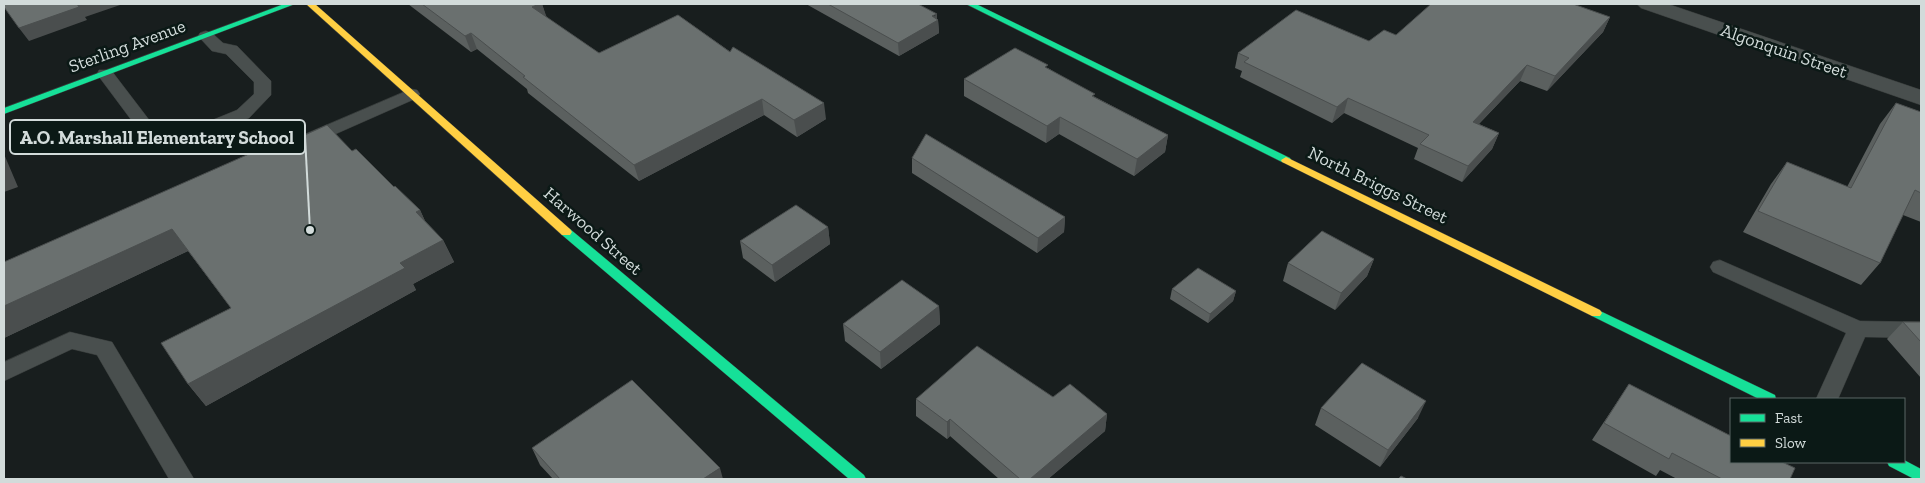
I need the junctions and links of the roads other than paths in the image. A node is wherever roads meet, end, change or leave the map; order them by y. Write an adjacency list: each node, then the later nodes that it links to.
1 (291, 4): 5 (street, Sterling Avenue)
2 (310, 4): 9 (street, Harwood Street)
3 (970, 4): 17 (street, North Briggs Street)
4 (1648, 4): 10 (street, Algonquin Street)
5 (223, 29): 6 (street, Sterling Avenue); 7 (lane)
6 (206, 36): 7 (lane); 8 (street, Sterling Avenue)
7 (232, 49): 8 (lane)
8 (104, 74): 11 (street, Sterling Avenue)
9 (411, 94): 12 (lane); 22 (street, Harwood Street)
10 (1921, 98)
11 (4, 111)
12 (293, 146)
13 (1720, 267): 14 (lane)
14 (1858, 329): 15 (lane); 18 (lane)
15 (1921, 330)
16 (4, 372): 21 (lane)
17 (1768, 398)
18 (1827, 398)
19 (1896, 463): 20 (street)
20 (1921, 476)
21 (182, 479)
22 (859, 479)

